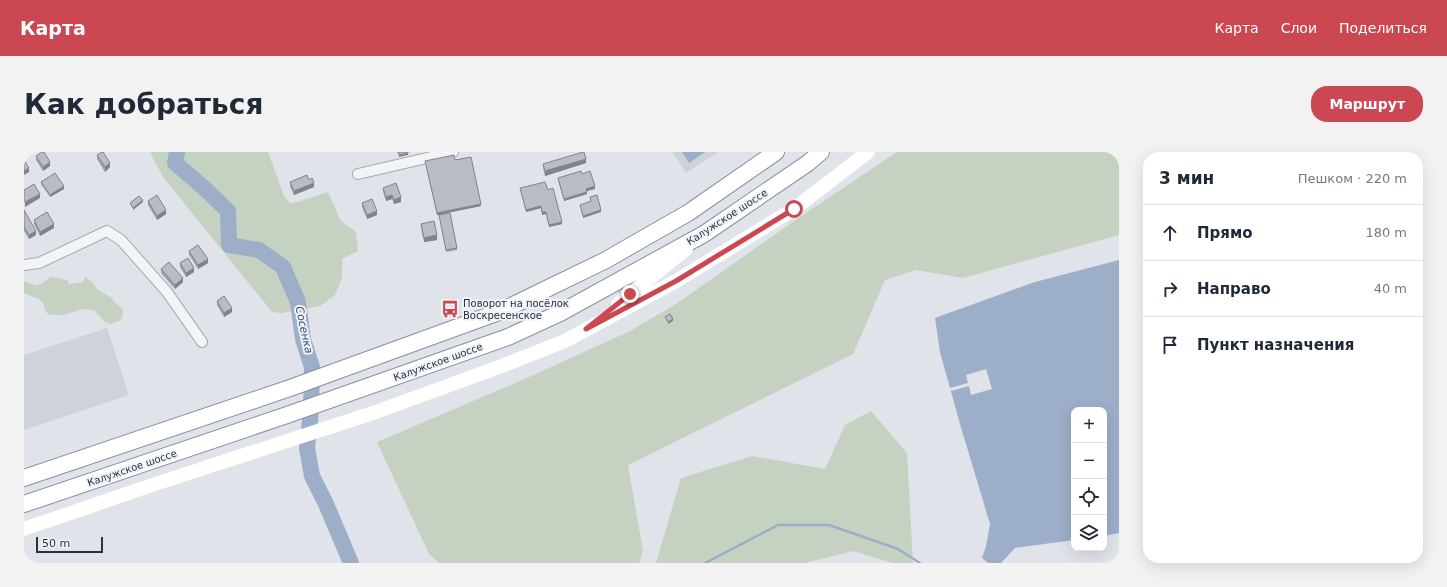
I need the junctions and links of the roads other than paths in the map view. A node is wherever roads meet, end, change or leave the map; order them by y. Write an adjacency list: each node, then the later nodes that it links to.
1 (453, 152): 5 (street)
2 (776, 152): 10 (highway)
3 (821, 152): 6 (highway, Калужское шоссе)
4 (868, 152): 8 (main road)
5 (358, 174)
6 (704, 234): 8 (main road); 11 (highway, Калужское шоссе)
7 (24, 265): 9 (street)
8 (586, 329): 12 (main road)
9 (202, 342)
10 (24, 478)
11 (24, 504)
12 (24, 529)

